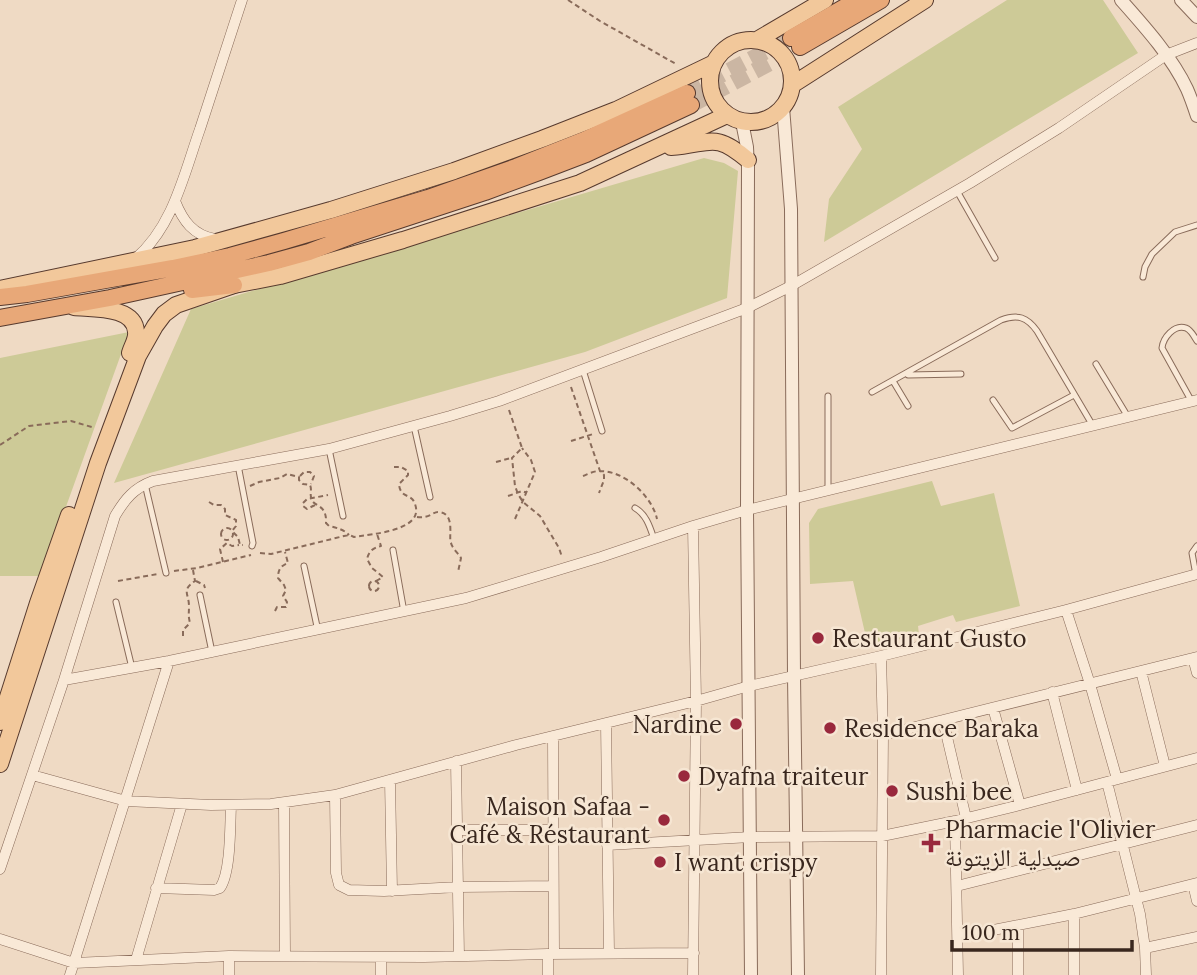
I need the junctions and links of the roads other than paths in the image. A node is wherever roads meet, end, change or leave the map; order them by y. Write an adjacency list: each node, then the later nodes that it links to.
1 (242, 0): 20 (street)
2 (825, 0): 9 (main road)
3 (857, 0): 4 (highway)
4 (881, 0)
5 (925, 0): 13 (main road)
6 (1121, 0): 11 (street)
7 (1181, 0): 8 (street)
8 (1197, 16)
9 (757, 40): 12 (main road); 13 (main road)
10 (1197, 43): 11 (street)
11 (1166, 55): 15 (street); 19 (street)
12 (714, 62): 16 (main road); 22 (main road)
13 (792, 85): 14 (main road)
14 (783, 107): 16 (main road); 27 (street)
15 (1197, 116)
16 (734, 118): 17 (main road); 18 (street)
17 (662, 145): 18 (main road); 26 (main road)
18 (748, 160): 32 (street)
19 (957, 191): 23 (lane); 27 (street)
20 (175, 201): 22 (street); 24 (street)
21 (1197, 225): 25 (lane)
22 (230, 239): 24 (main road)
23 (995, 258)
24 (132, 261): 28 (main road)
25 (1143, 277)
26 (234, 285): 30 (highway); 93 (main road)
27 (791, 286): 32 (street); 55 (street)
28 (0, 289)
29 (0, 297): 30 (highway)
30 (110, 299): 31 (highway)
31 (72, 306): 33 (highway); 87 (main road)
32 (747, 308): 36 (street); 57 (street)
33 (0, 318)
34 (1197, 341): 44 (lane)
35 (1096, 364): 46 (lane)
36 (583, 370): 47 (street); 49 (lane)
37 (904, 374): 38 (lane); 39 (lane); 41 (lane)
38 (961, 374)
39 (893, 381): 40 (lane); 45 (lane)
40 (873, 393)
41 (1074, 395): 43 (lane); 48 (lane)
42 (828, 396): 53 (lane)
43 (993, 400)
44 (1194, 401): 46 (street)
45 (908, 406)
46 (1128, 417): 48 (street)
47 (414, 426): 50 (street); 54 (lane)
48 (1093, 426): 53 (street)
49 (602, 431)
50 (329, 449): 51 (street); 58 (lane)
51 (238, 465): 52 (street); 61 (lane)
52 (145, 484): 65 (lane); 80 (street)
53 (828, 490): 55 (street)
54 (430, 497)
55 (792, 499): 57 (street); 79 (street)
56 (635, 508): 60 (lane)
57 (747, 510): 59 (street); 82 (street)
58 (343, 516)
59 (693, 526): 60 (street); 84 (street)
60 (652, 534): 70 (street)
61 (252, 546)
62 (1197, 546): 66 (lane)
63 (393, 550): 70 (lane)
64 (304, 566): 71 (lane)
65 (166, 573)
66 (1196, 575): 69 (street)
67 (200, 595): 72 (lane)
68 (116, 603): 76 (lane)
69 (1066, 610): 73 (street); 81 (street)
70 (404, 612): 71 (street)
71 (318, 631): 72 (street)
72 (212, 652): 75 (street)
73 (881, 656): 79 (street); 89 (street)
74 (1195, 658): 77 (street); 78 (street)
75 (169, 661): 76 (street); 100 (street)
76 (132, 668): 80 (street)
77 (1141, 671): 81 (street); 94 (street)
78 (1197, 673)
79 (794, 676): 82 (street); 112 (street)
80 (64, 680): 95 (street)
81 (1090, 684): 83 (street); 97 (street)
82 (749, 686): 84 (street); 111 (street)
83 (1052, 692): 85 (street); 98 (street)
84 (696, 701): 88 (street); 113 (street)
85 (993, 708): 86 (street); 104 (street)
86 (943, 720): 89 (street); 105 (street)
87 (0, 722)
88 (606, 723): 90 (street); 115 (street)
89 (883, 735): 110 (street)
90 (553, 736): 92 (street); 109 (street)
91 (1197, 758): 94 (street)
92 (456, 761): 96 (street); 108 (street)
93 (0, 764)
94 (1165, 766): 97 (street)
95 (32, 775): 100 (street); 116 (street)
96 (390, 780): 99 (street); 122 (street)
97 (1112, 780): 98 (street); 114 (street)
98 (1077, 790): 104 (street)
99 (335, 795): 101 (street); 122 (street)
100 (125, 801): 102 (street); 139 (street)
101 (284, 803): 103 (street); 134 (street)
102 (181, 804): 103 (street); 121 (street)
103 (231, 805): 121 (street)
104 (1020, 805): 105 (street)
105 (966, 818): 106 (street)
106 (955, 821): 110 (street); 119 (street)
107 (1197, 825): 114 (street)
108 (457, 830): 109 (street); 120 (street)
109 (554, 830): 118 (street)
110 (882, 836): 112 (street); 147 (street)
111 (751, 838): 112 (street); 113 (street); 145 (street)
112 (796, 838): 146 (street)
113 (694, 842): 115 (street); 132 (street)
114 (1122, 844): 119 (street); 123 (street)
115 (607, 845): 131 (street)
116 (0, 869)
117 (1195, 883): 123 (street); 124 (street)
118 (553, 886): 120 (street); 133 (street)
119 (957, 886): 127 (street)
120 (458, 887): 122 (street); 136 (street)
121 (156, 888): 138 (street)
122 (392, 891)
123 (1136, 898): 125 (street); 130 (street)
124 (1197, 901)
125 (1074, 914): 126 (street); 150 (street)
126 (1018, 926): 127 (street); 149 (street)
127 (958, 937): 148 (street)
128 (1197, 937): 130 (street)
129 (0, 939): 139 (street)
130 (1145, 948): 151 (street)
131 (608, 953): 132 (street); 133 (street)
132 (694, 953): 144 (street)
133 (551, 954): 136 (street); 143 (street)
134 (285, 955): 135 (street); 137 (street)
135 (229, 956): 138 (street); 141 (street)
136 (459, 956): 137 (street)
137 (381, 957): 142 (street)
138 (136, 960): 139 (street)
139 (74, 963): 140 (street)
140 (70, 975)
141 (229, 975)
142 (381, 975)
143 (548, 975)
144 (693, 975)
145 (751, 975)
146 (798, 975)
147 (881, 975)
148 (958, 975)
149 (1018, 975)
150 (1074, 975)
151 (1146, 975)

